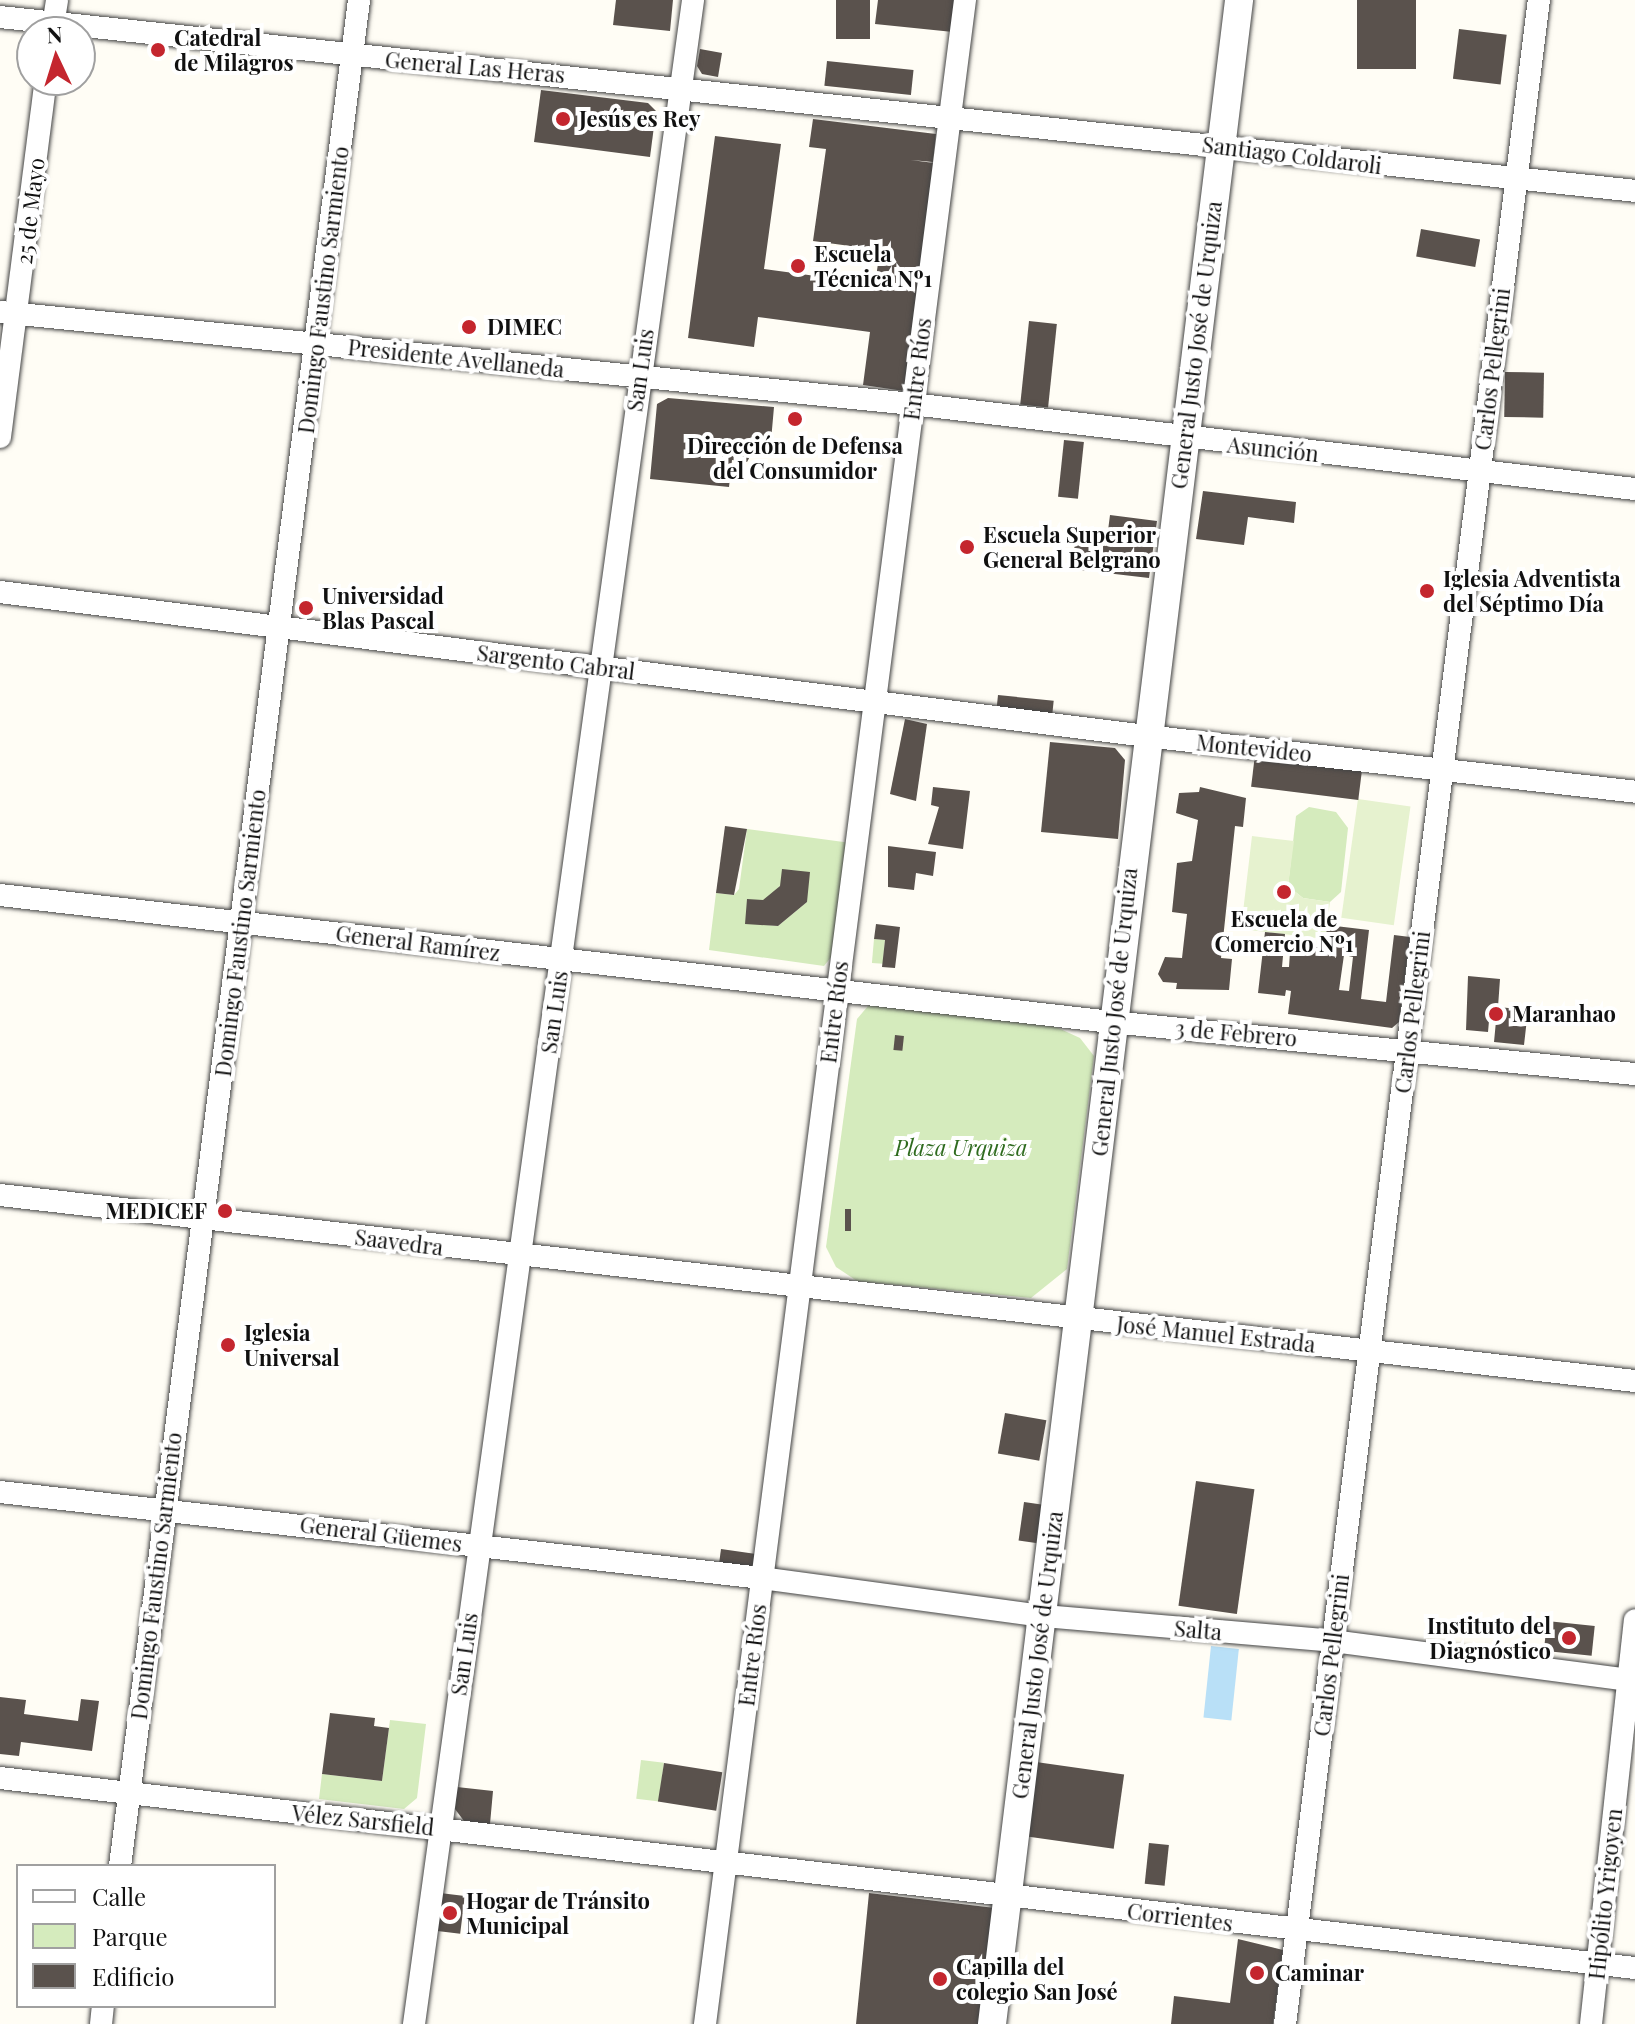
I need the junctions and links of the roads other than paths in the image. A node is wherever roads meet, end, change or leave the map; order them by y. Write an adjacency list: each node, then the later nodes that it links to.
1 (359, 0): 7 (street, Domingo Faustino Sarmiento)
2 (693, 0): 8 (street, San Luis)
3 (965, 0): 10 (street, Entre Ríos)
4 (1239, 0): 11 (street, General Justo José de Urquiza)
5 (1539, 0): 12 (street, Carlos Pellegrini)
6 (96, 32): 7 (street, General Las Heras)
7 (352, 56): 8 (street, General Las Heras); 15 (street, Domingo Faustino Sarmiento)
8 (681, 86): 10 (street, General Las Heras); 16 (street, San Luis)
9 (43, 96): 14 (street, 25 de Mayo)
10 (949, 117): 11 (street, Santiago Coldaroli); 17 (street, Entre Ríos)
11 (1221, 146): 12 (street, Santiago Coldaroli); 19 (street, General Justo José de Urquiza)
12 (1516, 179): 13 (street, Santiago Coldaroli); 20 (street, Carlos Pellegrini)
13 (1635, 191)
14 (8, 313): 15 (street, Presidente Avellaneda); 18 (street, 25 de Mayo)
15 (318, 344): 16 (street, Presidente Avellaneda); 23 (street, Domingo Faustino Sarmiento)
16 (639, 375): 17 (street, Presidente Avellaneda); 24 (street, San Luis)
17 (912, 404): 19 (street, Asunción); 25 (street, Entre Ríos)
18 (0, 437)
19 (1184, 439): 20 (street, Asunción); 26 (street, General Justo José de Urquiza)
20 (1479, 472): 21 (street, Asunción); 27 (street, Carlos Pellegrini)
21 (1635, 489)
22 (0, 592): 23 (street, Sargento Cabral)
23 (279, 626): 24 (street, Sargento Cabral); 30 (street, Domingo Faustino Sarmiento)
24 (598, 667): 25 (street, Sargento Cabral); 31 (street, San Luis)
25 (874, 701): 26 (street, Montevideo); 32 (street, Entre Ríos)
26 (1146, 736): 27 (street, Montevideo); 33 (street, General Justo José de Urquiza)
27 (1443, 768): 28 (street, Montevideo); 34 (street, Carlos Pellegrini)
28 (1635, 792)
29 (0, 895): 30 (street, General Ramírez)
30 (242, 923): 31 (street, General Ramírez); 37 (street, Domingo Faustino Sarmiento)
31 (562, 960): 32 (street, General Ramírez); 38 (street, San Luis)
32 (837, 989): 33 (street, 3 de Febrero); 39 (street, Entre Ríos)
33 (1111, 1022): 34 (street, 3 de Febrero); 40 (street, General Justo José de Urquiza)
34 (1407, 1048): 35 (street, 3 de Febrero); 41 (street, Carlos Pellegrini)
35 (1635, 1074)
36 (0, 1195): 37 (street, Saavedra)
37 (204, 1218): 38 (street, Saavedra); 44 (street, Domingo Faustino Sarmiento)
38 (518, 1256): 39 (street, Saavedra); 45 (street, San Luis)
39 (798, 1287): 40 (street, José Manuel Estrada); 46 (street, Entre Ríos)
40 (1080, 1320): 41 (street, José Manuel Estrada); 47 (street, General Justo José de Urquiza)
41 (1370, 1349): 42 (street, José Manuel Estrada); 49 (street, Carlos Pellegrini)
42 (1635, 1381)
43 (0, 1492): 44 (street, General Güemes)
44 (164, 1509): 45 (street, General Güemes); 52 (street, Domingo Faustino Sarmiento)
45 (479, 1545): 46 (street, General Güemes); 53 (street, San Luis)
46 (762, 1578): 47 (street, Salta); 54 (street, Entre Ríos)
47 (1043, 1616): 49 (street, Salta); 56 (street, General Justo José de Urquiza)
48 (1635, 1620): 50 (street, Hipólito Yrigoyen)
49 (1333, 1641): 50 (street, Salta); 57 (street, Carlos Pellegrini)
50 (1631, 1680): 58 (street, Hipólito Yrigoyen)
51 (0, 1778): 52 (street, Vélez Sarsfield)
52 (129, 1793): 53 (street, Vélez Sarsfield); 55 (street, Domingo Faustino Sarmiento)
53 (441, 1828): 54 (street, Vélez Sarsfield); 60 (street, San Luis)
54 (725, 1863): 56 (street, Corrientes); 61 (street, Entre Ríos)
55 (120, 1864)
56 (1006, 1897): 57 (street, Corrientes); 62 (street, General Justo José de Urquiza)
57 (1296, 1930): 58 (street, Corrientes); 63 (street, Carlos Pellegrini)
58 (1598, 1964): 59 (street, Corrientes); 64 (street, Hipólito Yrigoyen)
59 (1635, 1968)
60 (414, 2024)
61 (705, 2024)
62 (992, 2024)
63 (1285, 2024)
64 (1591, 2024)

